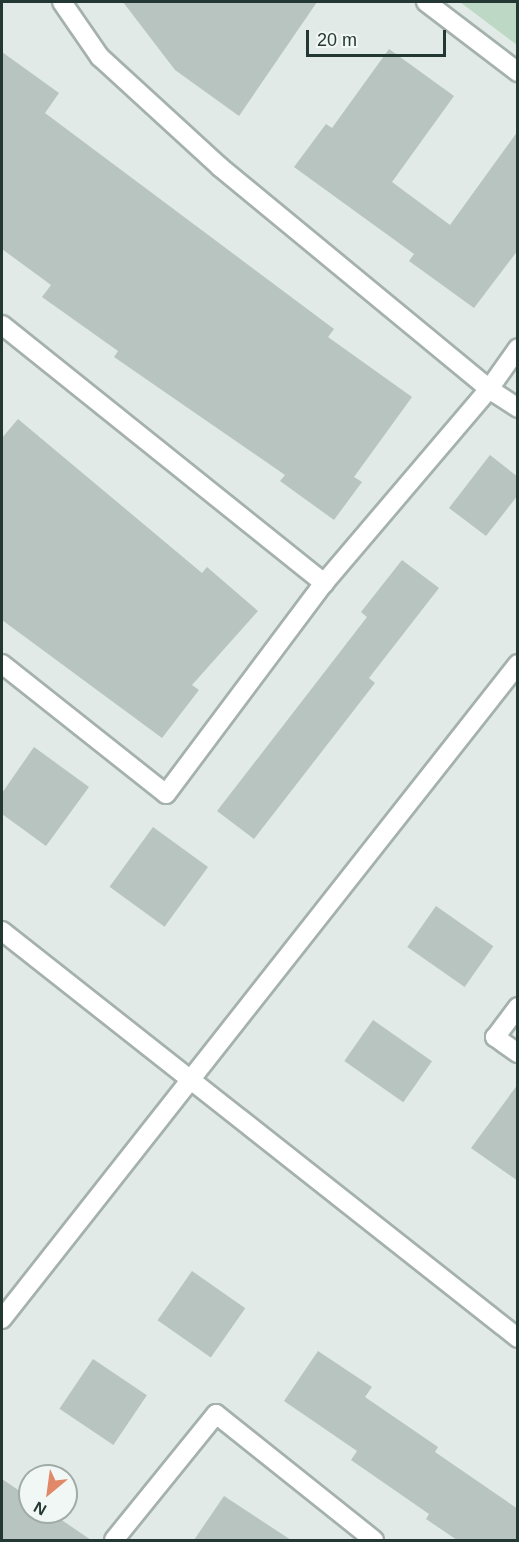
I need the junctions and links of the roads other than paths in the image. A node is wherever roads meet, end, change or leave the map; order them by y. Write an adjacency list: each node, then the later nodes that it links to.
1 (62, 2): 6 (street)
2 (426, 2): 3 (street)
3 (518, 72)
4 (2, 325): 8 (street)
5 (518, 348): 6 (street)
6 (489, 389): 7 (street); 8 (street)
7 (518, 408)
8 (324, 583): 9 (street)
9 (2, 664)
10 (518, 664): 14 (street)
11 (2, 931): 14 (street)
12 (518, 1007): 13 (street)
13 (518, 1053)
14 (189, 1077): 15 (street); 16 (street)
15 (2, 1319)
16 (518, 1338)
17 (114, 1540): 18 (street)
18 (374, 1540)

